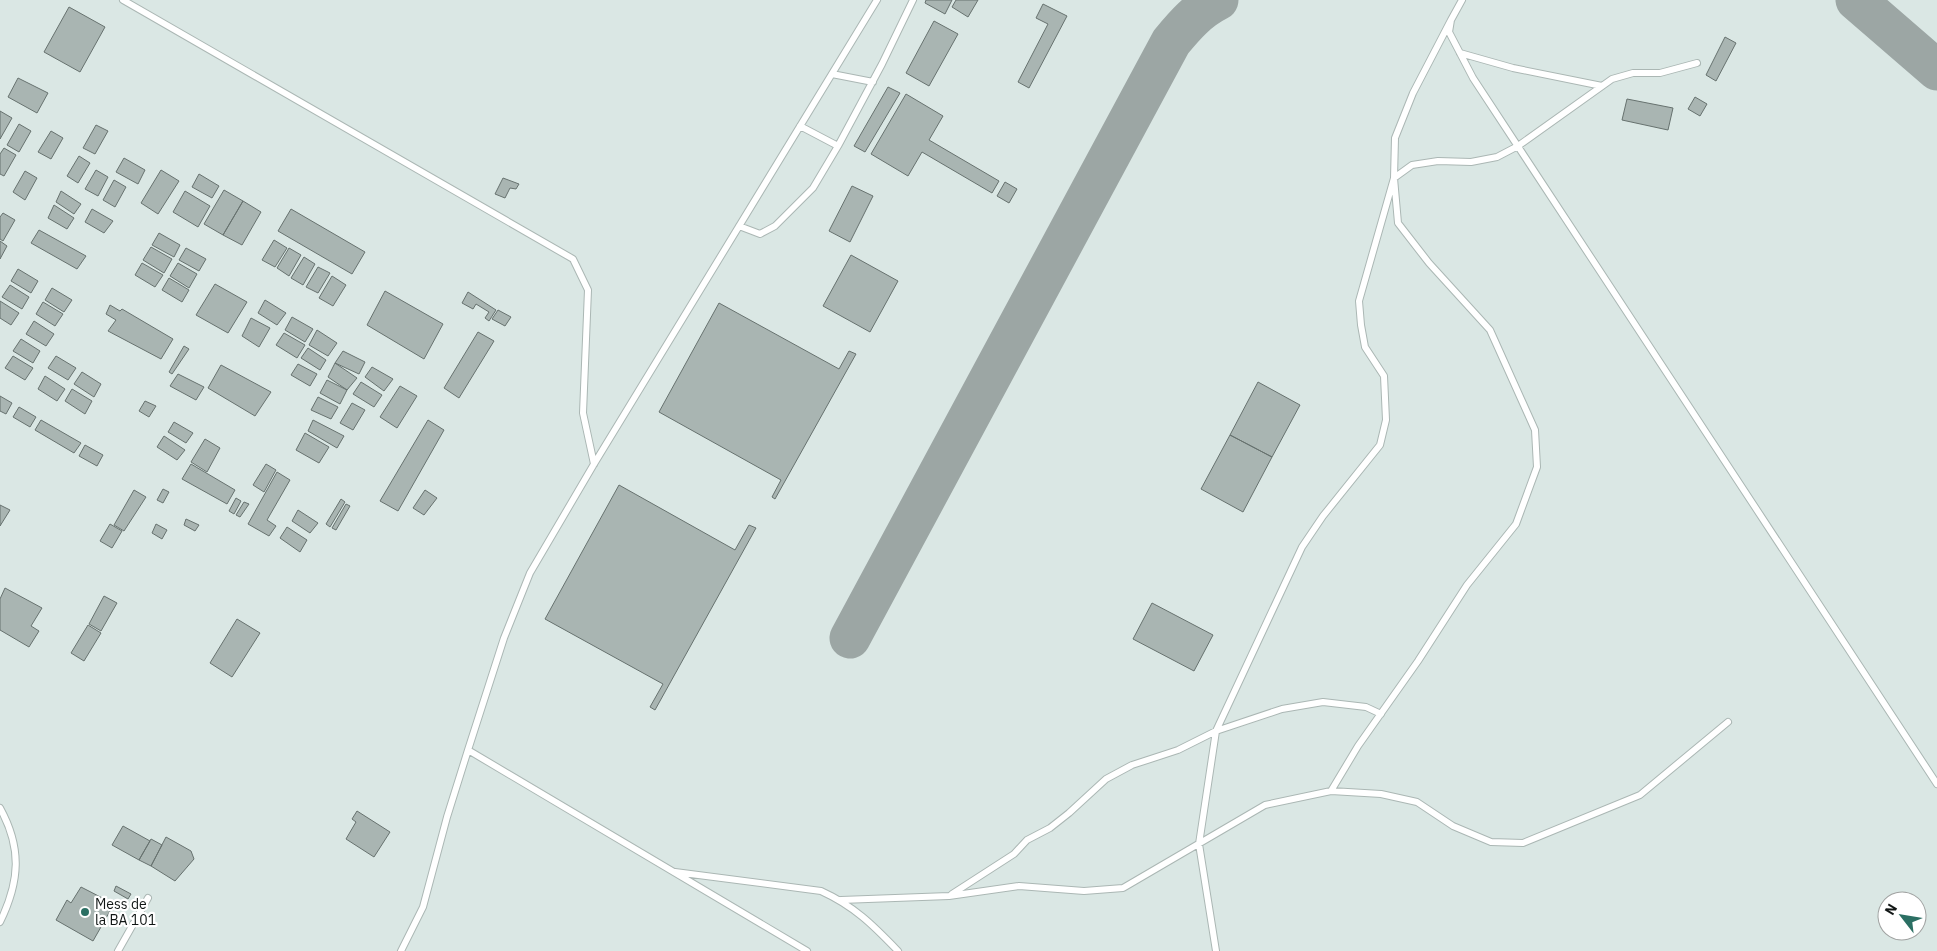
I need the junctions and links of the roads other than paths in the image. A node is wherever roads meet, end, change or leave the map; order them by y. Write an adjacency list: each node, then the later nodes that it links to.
1 (123, 0): 16 (lane)
2 (877, 0): 8 (lane)
3 (913, 0): 9 (lane)
4 (1462, 0): 5 (lane)
5 (1451, 20): 6 (lane); 14 (lane)
6 (1460, 53): 10 (lane); 13 (lane)
7 (1697, 63): 10 (lane)
8 (832, 74): 9 (lane); 11 (lane)
9 (873, 82): 12 (lane)
10 (1602, 86): 13 (lane)
11 (800, 126): 12 (lane); 15 (lane)
12 (838, 146): 15 (lane)
13 (1518, 146): 14 (lane); 21 (lane)
14 (1394, 178): 17 (lane); 19 (lane)
15 (739, 226): 16 (lane)
16 (594, 464): 20 (lane)
17 (1381, 714): 19 (lane); 22 (lane)
18 (1728, 722): 22 (lane)
19 (1216, 731): 24 (lane); 26 (lane)
20 (468, 750): 25 (lane); 31 (lane)
21 (1937, 784)
22 (1331, 791): 24 (lane)
23 (0, 808): 29 (lane)
24 (1199, 844): 26 (lane); 34 (lane)
25 (672, 871): 28 (lane); 32 (lane)
26 (949, 896): 28 (lane)
27 (148, 898): 30 (lane)
28 (842, 900): 33 (lane)
29 (0, 922)
30 (118, 951)
31 (400, 951)
32 (807, 951)
33 (898, 951)
34 (1216, 951)

